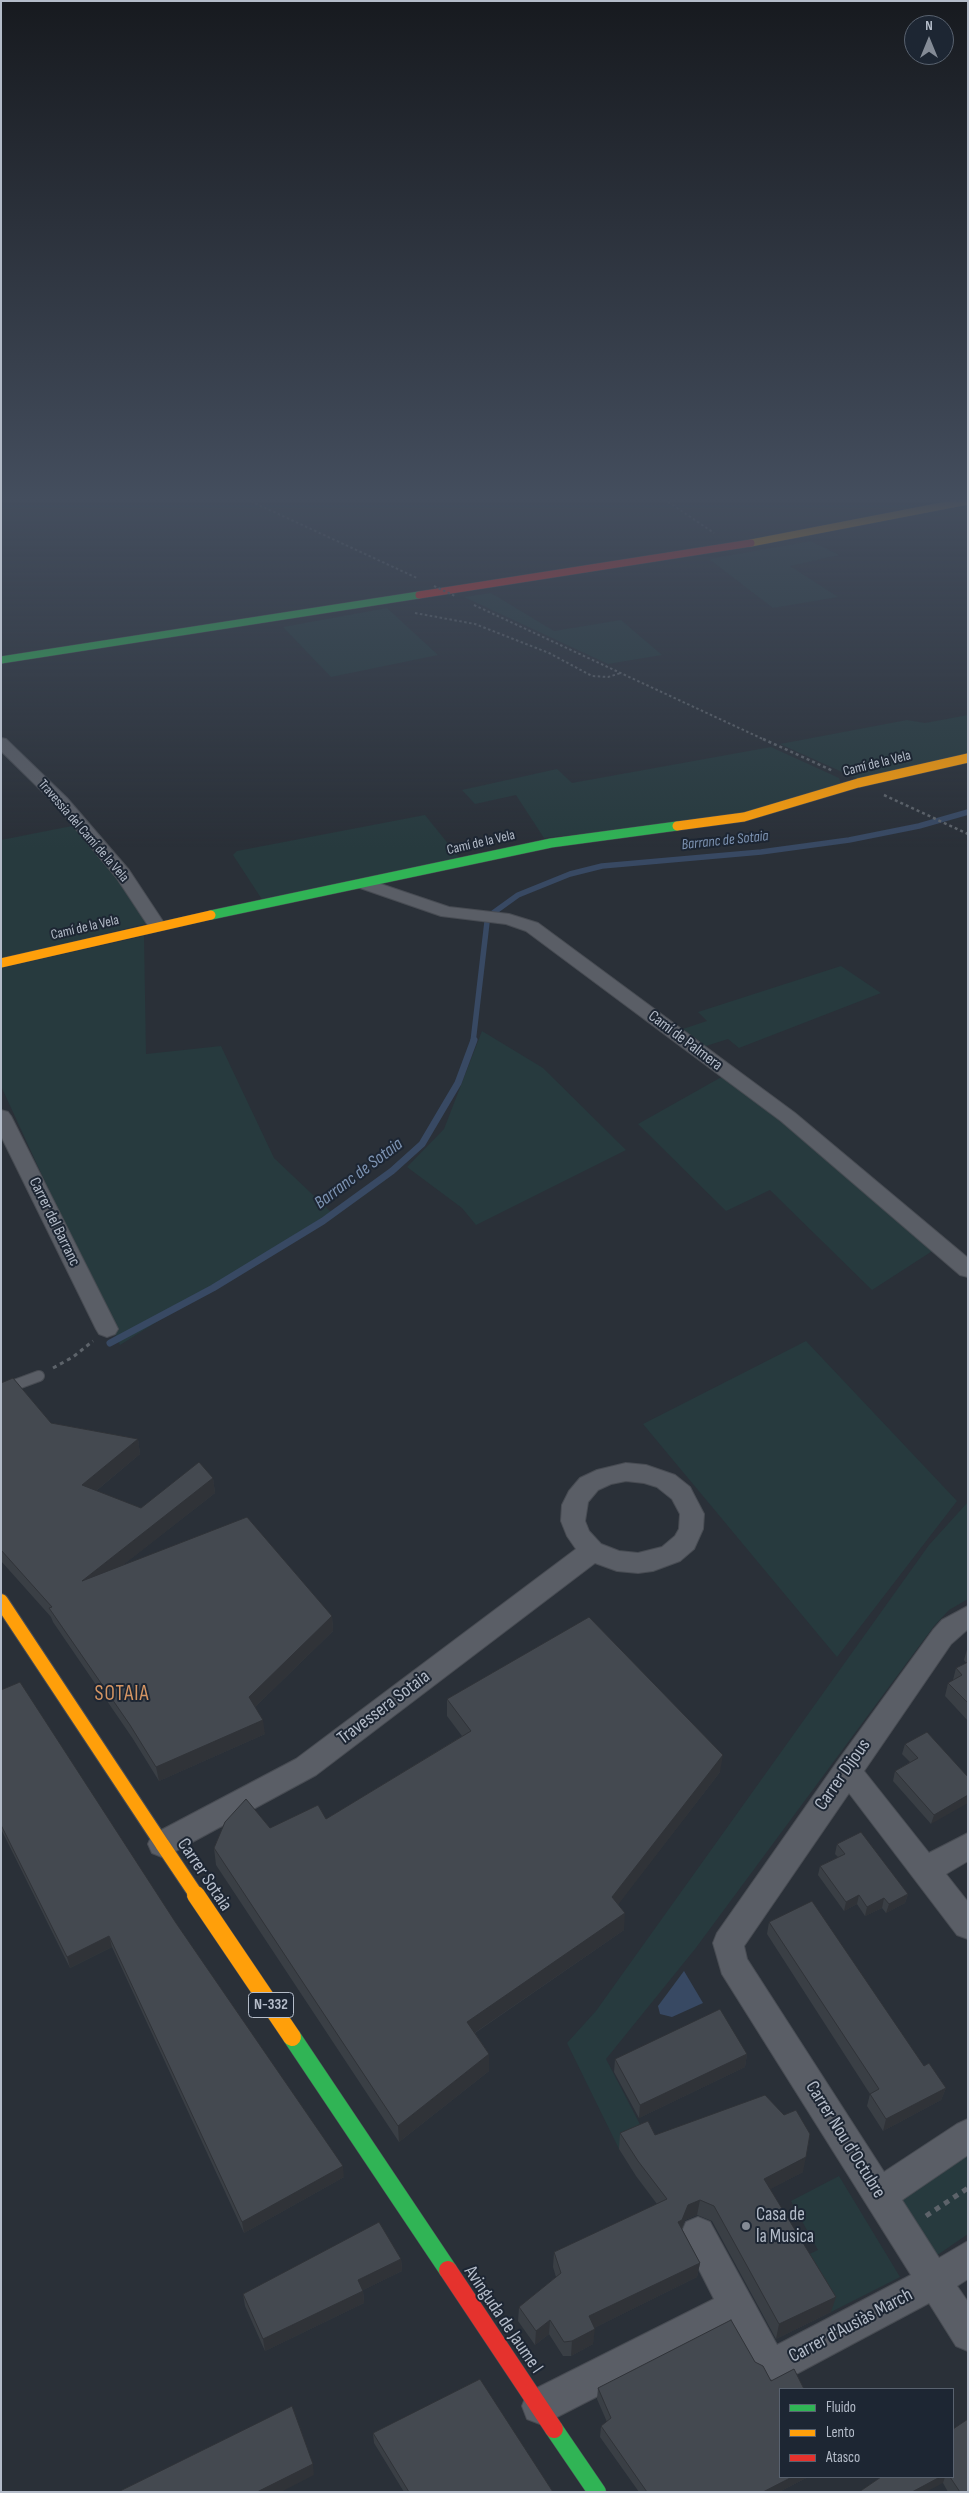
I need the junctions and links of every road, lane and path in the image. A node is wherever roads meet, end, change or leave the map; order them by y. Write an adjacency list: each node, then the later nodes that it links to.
1 (290, 615): 4 (main road)
2 (426, 615): 5 (path)
3 (498, 615): 5 (path)
4 (1, 660)
5 (621, 673): 8 (path)
6 (1, 742): 11 (street, Travessia del Camí de la Vela)
7 (968, 758): 8 (main road, Camí de la Vela)
8 (858, 783): 9 (path); 10 (main road, Camí de la Vela)
9 (968, 834)
10 (366, 884): 11 (main road, Camí de la Vela); 15 (street, Camí de Palmera)
11 (157, 926): 12 (main road, Camí de la Vela)
12 (1, 963)
13 (1, 1116): 14 (street, Carrer del Barranc)
14 (10, 1152): 16 (street, Carrer del Barranc)
15 (968, 1270)
16 (107, 1329): 17 (path)
17 (39, 1376): 18 (lane)
18 (1, 1390)
19 (592, 1551): 19 (street); 23 (street, Travessera Sotaia)
20 (1, 1601): 23 (main road, Carrer Sotaia)
21 (968, 1616): 22 (street, Carrer Dijous)
22 (847, 1770): 25 (street); 27 (street, Carrer Dijous)
23 (162, 1844): 29 (main road, Carrer Sotaia / N-332)
24 (968, 1846): 25 (street)
25 (926, 1871): 26 (street)
26 (968, 1925)
27 (728, 1943): 31 (street, Carrer Nou d'Octubre)
28 (968, 2135): 31 (street)
29 (381, 2167): 38 (main road, Avinguda de Jaume I / N-332)
30 (968, 2188): 32 (path)
31 (880, 2195): 32 (street, Carrer Nou d'Octubre)
32 (903, 2231): 35 (street, Carrer Nou d'Octubre)
33 (698, 2234): 36 (street, Carrer d'Ausiàs March)
34 (968, 2258): 35 (street)
35 (935, 2281): 36 (street, Carrer d'Ausiàs March); 37 (street, Carrer Nou d'Octubre)
36 (737, 2306): 38 (street)
37 (968, 2334)
38 (540, 2406): 39 (main road, Avinguda de Jaume I / N-332)
39 (597, 2492)

